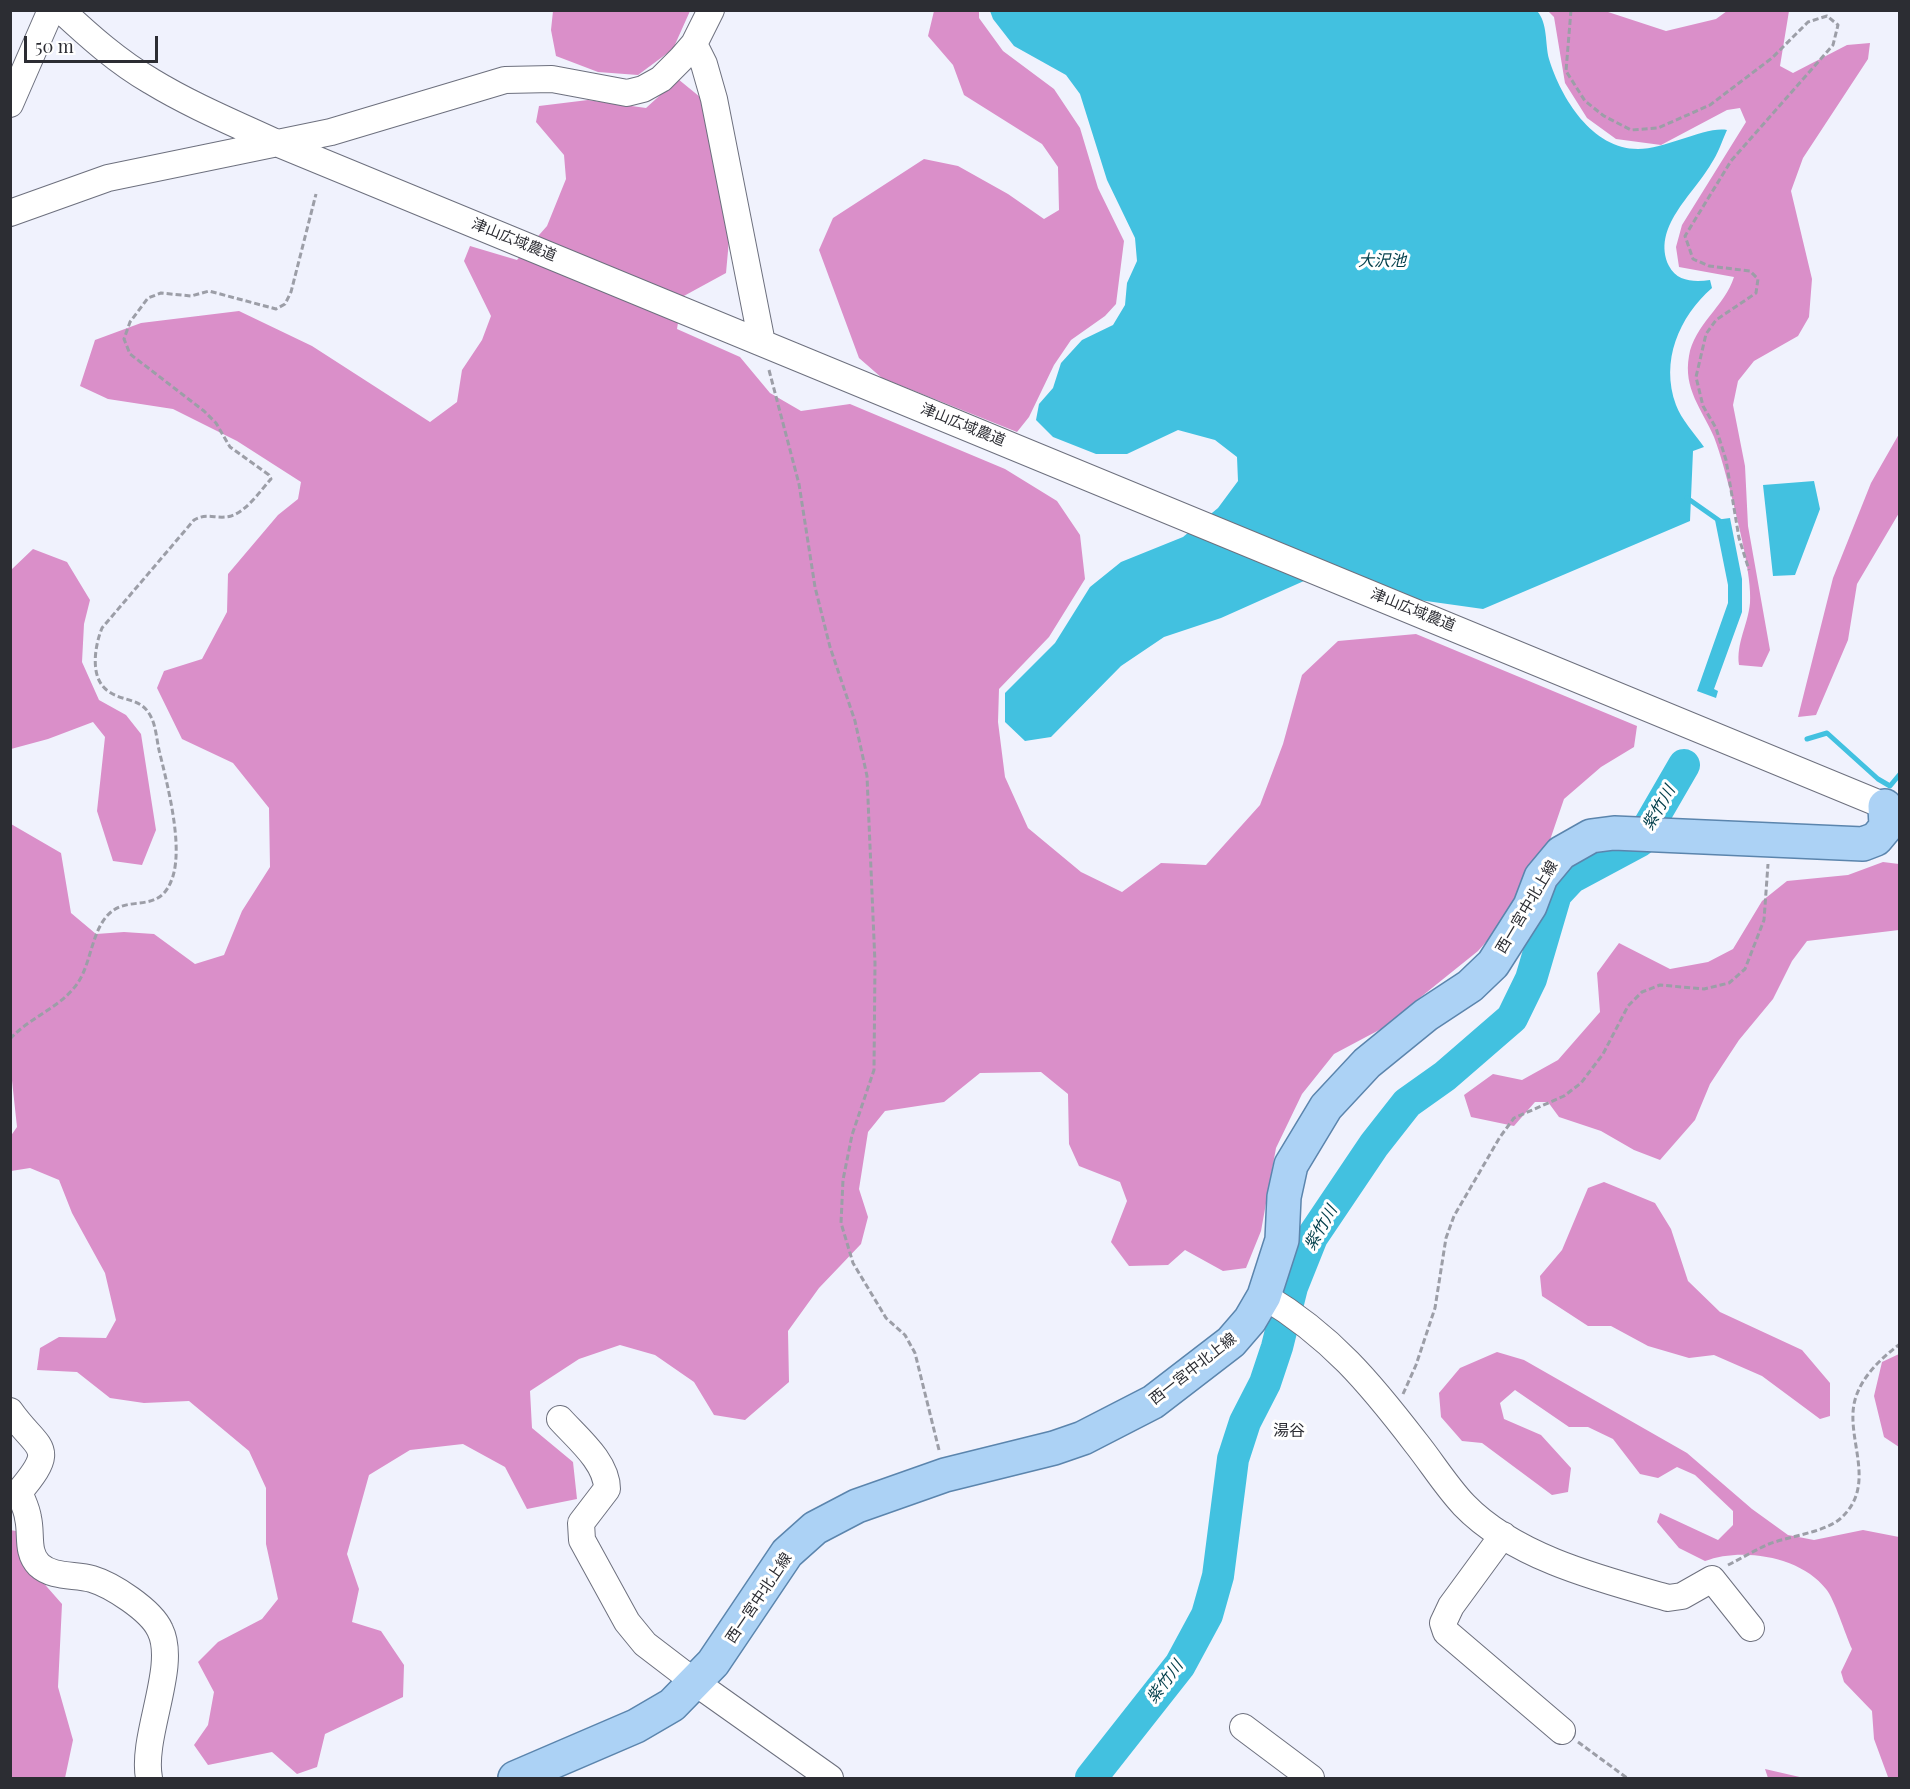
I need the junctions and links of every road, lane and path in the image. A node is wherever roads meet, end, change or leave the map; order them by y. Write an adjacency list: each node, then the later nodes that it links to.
1 (51, 10): 6 (street)
2 (61, 10): 7 (street, 津山広域農道)
3 (711, 10): 5 (street)
4 (1571, 10): 15 (path)
5 (694, 44): 8 (street); 14 (street)
6 (10, 104)
7 (226, 120): 9 (street, 津山広域農道); 10 (street)
8 (331, 132): 9 (street); 11 (street)
9 (279, 144): 10 (street); 11 (street, 津山広域農道)
10 (217, 154): 13 (street)
11 (333, 166): 14 (street, 津山広域農道)
12 (316, 194): 20 (path)
13 (10, 213)
14 (762, 343): 16 (street, 津山広域農道); 26 (path)
15 (1749, 570)
16 (1892, 809): 18 (main road)
17 (1769, 840): 18 (main road, 西一宮中北上線); 21 (main road, 西一宮中北上線); 23 (path)
18 (1863, 844): 19 (main road, 西一宮中北上線)
19 (1899, 847)
20 (10, 1039)
21 (1281, 1307): 23 (street); 26 (main road, 西一宮中北上線)
22 (1899, 1344): 29 (path)
23 (1390, 1409): 28 (street)
24 (10, 1411): 27 (street)
25 (560, 1419): 31 (street)
26 (945, 1475): 31 (main road, 西一宮中北上線)
27 (15, 1495): 35 (street)
28 (1503, 1535): 29 (street); 33 (street)
29 (1712, 1579): 30 (street)
30 (1751, 1629)
31 (696, 1683): 36 (main road, 西一宮中北上線); 37 (street)
32 (1243, 1727): 34 (street)
33 (1562, 1731): 38 (path)
34 (1311, 1778)
35 (149, 1779)
36 (515, 1779)
37 (830, 1779)
38 (1627, 1779)

